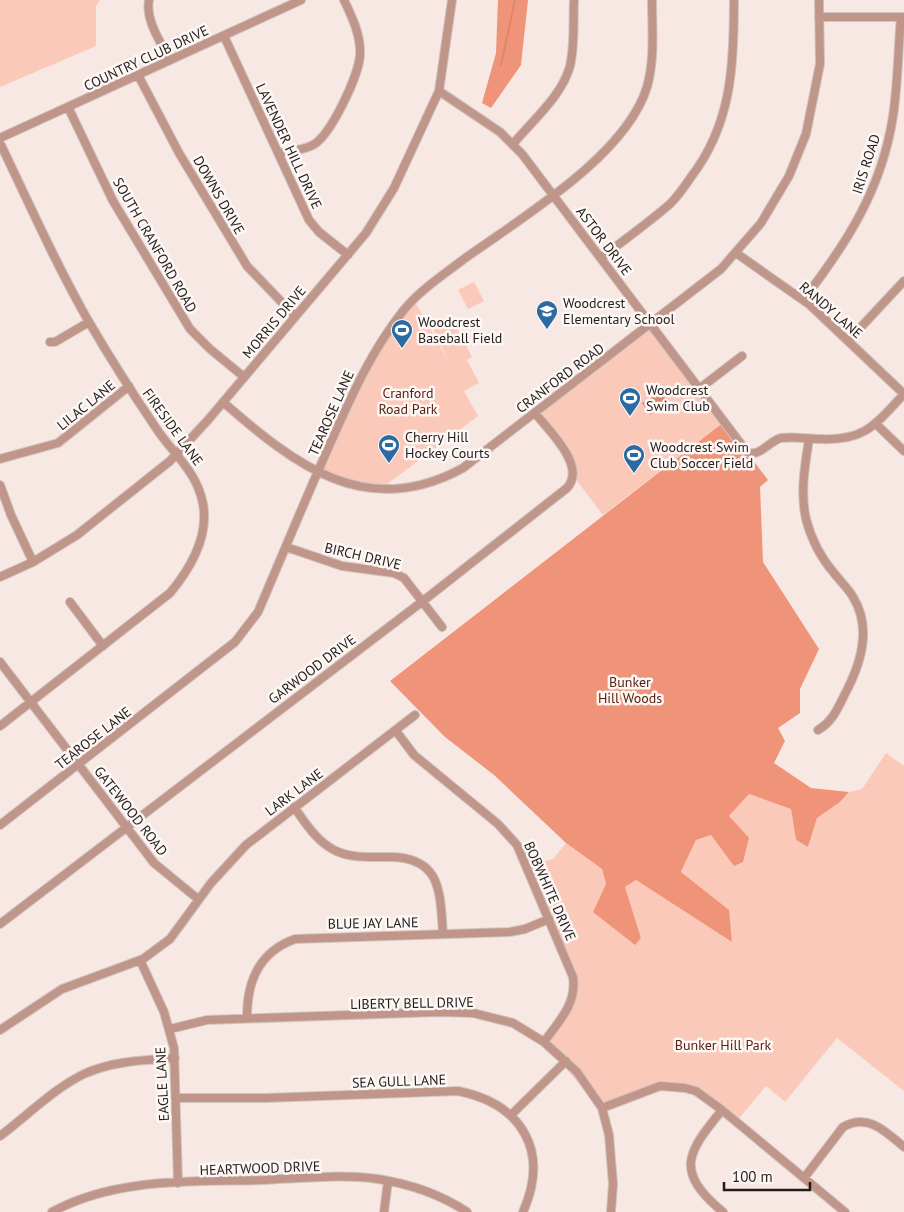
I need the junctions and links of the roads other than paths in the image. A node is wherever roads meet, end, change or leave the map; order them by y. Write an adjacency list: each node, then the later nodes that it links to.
1 (149, 0): 12 (street)
2 (301, 0): 11 (street, COUNTRY CLUB DRIVE)
3 (344, 0): 19 (street)
4 (452, 0): 14 (street, MORRIS DRIVE)
5 (574, 0): 18 (street)
6 (652, 0): 20 (street, TEAROSE LANE)
7 (734, 0): 23 (street)
8 (819, 0): 9 (street, CRANFORD ROAD)
9 (819, 17): 10 (street); 21 (street, CRANFORD ROAD)
10 (902, 17): 25 (street, IRIS ROAD)
11 (224, 36): 12 (street, COUNTRY CLUB DRIVE); 19 (street, LAVENDER HILL DRIVE)
12 (170, 60): 13 (street, COUNTRY CLUB DRIVE)
13 (138, 75): 15 (street, COUNTRY CLUB DRIVE); 26 (street, DOWNS DRIVE)
14 (440, 91): 18 (street, ASTOR DRIVE); 22 (street, MORRIS DRIVE)
15 (68, 107): 16 (street, COUNTRY CLUB DRIVE); 32 (street, SOUTH CRANFORD ROAD)
16 (0, 138)
17 (0, 143): 27 (street, FIRESIDE LANE)
18 (513, 144): 20 (street, ASTOR DRIVE)
19 (280, 153): 22 (street, LAVENDER HILL DRIVE)
20 (553, 195): 23 (street, ASTOR DRIVE); 43 (street, TEAROSE LANE)
21 (736, 253): 25 (street, RANDY LANE); 28 (street, CRANFORD ROAD)
22 (348, 255): 26 (street, MORRIS DRIVE)
23 (601, 258): 28 (street, ASTOR DRIVE)
24 (904, 281): 29 (street)
25 (803, 300): 29 (street, RANDY LANE)
26 (296, 316): 32 (street, MORRIS DRIVE)
27 (89, 322): 30 (street); 33 (street, FIRESIDE LANE)
28 (650, 325): 34 (street, ASTOR DRIVE); 37 (street, CRANFORD ROAD)
29 (848, 341): 35 (street, RANDY LANE)
30 (50, 342)
31 (742, 356): 34 (street)
32 (244, 377): 36 (street, MORRIS DRIVE)
33 (129, 386): 41 (street, FIRESIDE LANE); 42 (street, LILAC LANE)
34 (699, 389): 39 (street, ASTOR DRIVE)
35 (904, 394): 38 (street)
36 (223, 402): 41 (street, MORRIS DRIVE); 43 (street, CRANFORD ROAD)
37 (535, 412): 43 (street, CRANFORD ROAD); 49 (street, GARWOOD DRIVE)
38 (876, 424): 39 (street); 40 (street)
39 (809, 439): 56 (street)
40 (904, 451)
41 (177, 453): 46 (street, MORRIS DRIVE); 51 (street, FIRESIDE LANE)
42 (0, 459)
43 (318, 472): 45 (street, TEAROSE LANE)
44 (0, 485): 46 (street)
45 (286, 548): 49 (street, BIRCH DRIVE); 58 (street, TEAROSE LANE)
46 (33, 562): 47 (street, MORRIS DRIVE)
47 (0, 577)
48 (70, 602): 51 (street)
49 (423, 602): 50 (street, BIRCH DRIVE); 61 (street, GARWOOD DRIVE)
50 (442, 627)
51 (103, 646): 53 (street, FIRESIDE LANE)
52 (0, 662): 53 (street, GATEWOOD ROAD)
53 (30, 702): 55 (street, FIRESIDE LANE); 58 (street, GATEWOOD ROAD)
54 (415, 715): 57 (street, LARK LANE)
55 (0, 726)
56 (818, 730)
57 (396, 731): 59 (street, LARK LANE); 63 (street, BOBWHITE DRIVE)
58 (79, 765): 60 (street, TEAROSE LANE); 61 (street, GATEWOOD ROAD)
59 (294, 807): 62 (street, LARK LANE); 65 (street)
60 (0, 825)
61 (127, 828): 62 (street, GATEWOOD ROAD); 64 (street, GARWOOD DRIVE)
62 (198, 900): 66 (street)
63 (549, 919): 65 (street, BLUE JAY LANE); 70 (street, BOBWHITE DRIVE)
64 (0, 924)
65 (444, 934): 67 (street, BLUE JAY LANE)
66 (140, 960): 68 (street, EAGLE LANE); 69 (street)
67 (247, 1017): 68 (street, LIBERTY BELL DRIVE); 70 (street, LIBERTY BELL DRIVE)
68 (170, 1029): 71 (street, EAGLE LANE)
69 (0, 1030)
70 (544, 1042): 72 (street, LIBERTY BELL DRIVE)
71 (175, 1058): 73 (street, EAGLE LANE); 77 (street)
72 (566, 1061): 74 (street, LIBERTY BELL DRIVE); 76 (street)
73 (177, 1098): 76 (street, SEA GULL LANE); 81 (street, EAGLE LANE)
74 (602, 1108): 75 (street); 86 (street, LIBERTY BELL DRIVE)
75 (722, 1110): 79 (street); 87 (street)
76 (511, 1115): 85 (street, SEA GULL LANE)
77 (0, 1136)
78 (904, 1147): 79 (street)
79 (804, 1178): 88 (street)
80 (388, 1181): 81 (street, HEARTWOOD DRIVE); 83 (street); 84 (street, HEARTWOOD DRIVE)
81 (178, 1183): 82 (street, HEARTWOOD DRIVE)
82 (57, 1211)
83 (384, 1212)
84 (467, 1212)
85 (523, 1212)
86 (612, 1212)
87 (723, 1212)
88 (845, 1212)

